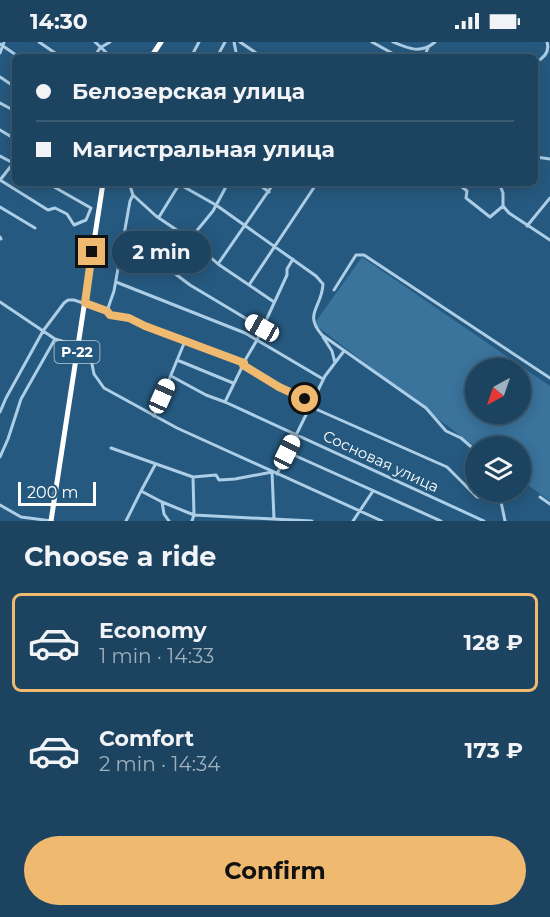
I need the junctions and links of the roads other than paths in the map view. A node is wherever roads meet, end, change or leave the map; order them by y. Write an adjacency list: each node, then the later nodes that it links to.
1 (39, 42): 15 (street)
2 (95, 42): 10 (street)
3 (110, 42): 10 (street)
4 (240, 42): 18 (street)
5 (372, 42): 19 (street)
6 (393, 42): 11 (street)
7 (435, 42): 11 (street)
8 (547, 42): 21 (street)
9 (2, 44): 13 (street); 14 (street)
10 (100, 48): 16 (street); 17 (street)
11 (428, 48): 20 (street)
12 (550, 52): 21 (street)
13 (0, 53)
14 (15, 54)
15 (57, 54)
16 (96, 54)
17 (107, 54)
18 (258, 54)
19 (394, 54)
20 (425, 54)
21 (546, 55): 22 (street)
22 (538, 61)
23 (12, 165): 24 (street)
24 (0, 180): 25 (street)
25 (52, 186)
26 (104, 186): 57 (highway, Р-22)
27 (130, 186): 37 (street)
28 (178, 186): 42 (street)
29 (183, 186): 39 (street)
30 (226, 186): 39 (street)
31 (260, 186): 36 (street)
32 (272, 186): 36 (street)
33 (315, 186): 49 (street)
34 (461, 186): 40 (street)
35 (500, 186): 40 (street)
36 (269, 192): 43 (street)
37 (133, 195): 42 (street); 46 (street)
38 (550, 198): 44 (street)
39 (216, 205): 43 (street); 47 (street)
40 (503, 206): 44 (street)
41 (0, 207): 45 (street)
42 (159, 217): 47 (street)
43 (245, 226): 49 (street); 51 (street)
44 (527, 226): 48 (street)
45 (35, 228)
46 (125, 236): 52 (street); 59 (street)
47 (190, 239): 51 (street)
48 (550, 240)
49 (274, 246): 50 (street); 53 (street)
50 (293, 259): 56 (street); 61 (street)
51 (218, 264): 53 (street)
52 (116, 282): 58 (street); 63 (street)
53 (249, 285): 56 (street)
54 (334, 290): 71 (street)
55 (0, 302): 60 (street)
56 (274, 302): 59 (street)
57 (85, 303): 58 (street); 60 (street); 65 (highway, Р-22)
58 (107, 311): 64 (street)
59 (262, 328): 63 (street)
60 (43, 331): 62 (street); 76 (street)
61 (322, 335): 66 (street); 68 (street)
62 (55, 339): 65 (street); 82 (street)
63 (257, 340): 69 (street); 72 (street)
64 (185, 341): 67 (street); 69 (street)
65 (79, 343): 77 (street); 100 (highway, Р-22)
66 (344, 351): 68 (street); 79 (street)
67 (177, 360): 70 (street); 73 (street)
68 (335, 363): 72 (street)
69 (243, 364): 73 (street); 75 (street)
70 (171, 376): 74 (street, Сосновая улица); 77 (street)
71 (550, 378)
72 (323, 379): 75 (street)
73 (233, 383): 74 (street)
74 (225, 402): 78 (street, Сосновая улица)
75 (310, 405): 78 (street); 87 (street)
76 (0, 412)
77 (154, 416): 84 (street)
78 (295, 435): 81 (street); 108 (street, Сосновая улица)
79 (465, 441)
80 (111, 448): 83 (street)
81 (287, 452): 85 (street); 89 (street)
82 (0, 457)
83 (155, 465): 86 (street); 88 (street)
84 (272, 472): 85 (street); 86 (street); 98 (street)
85 (277, 474): 95 (street)
86 (193, 477): 96 (street)
87 (465, 485)
88 (141, 491): 91 (street); 101 (street)
89 (373, 491): 95 (street); 107 (street)
90 (540, 497): 93 (street)
91 (162, 502): 96 (street); 102 (street)
92 (501, 502): 109 (street)
93 (550, 504)
94 (0, 505): 97 (street)
95 (361, 512): 105 (street); 106 (street)
96 (194, 515): 98 (street); 103 (street)
97 (19, 516): 99 (street); 100 (street)
98 (276, 520): 104 (street)
99 (17, 521)
100 (52, 521)
101 (126, 521)
102 (169, 521)
103 (192, 521)
104 (312, 521)
105 (353, 521)
106 (382, 521)
107 (441, 521)
108 (484, 521)
109 (505, 521)

